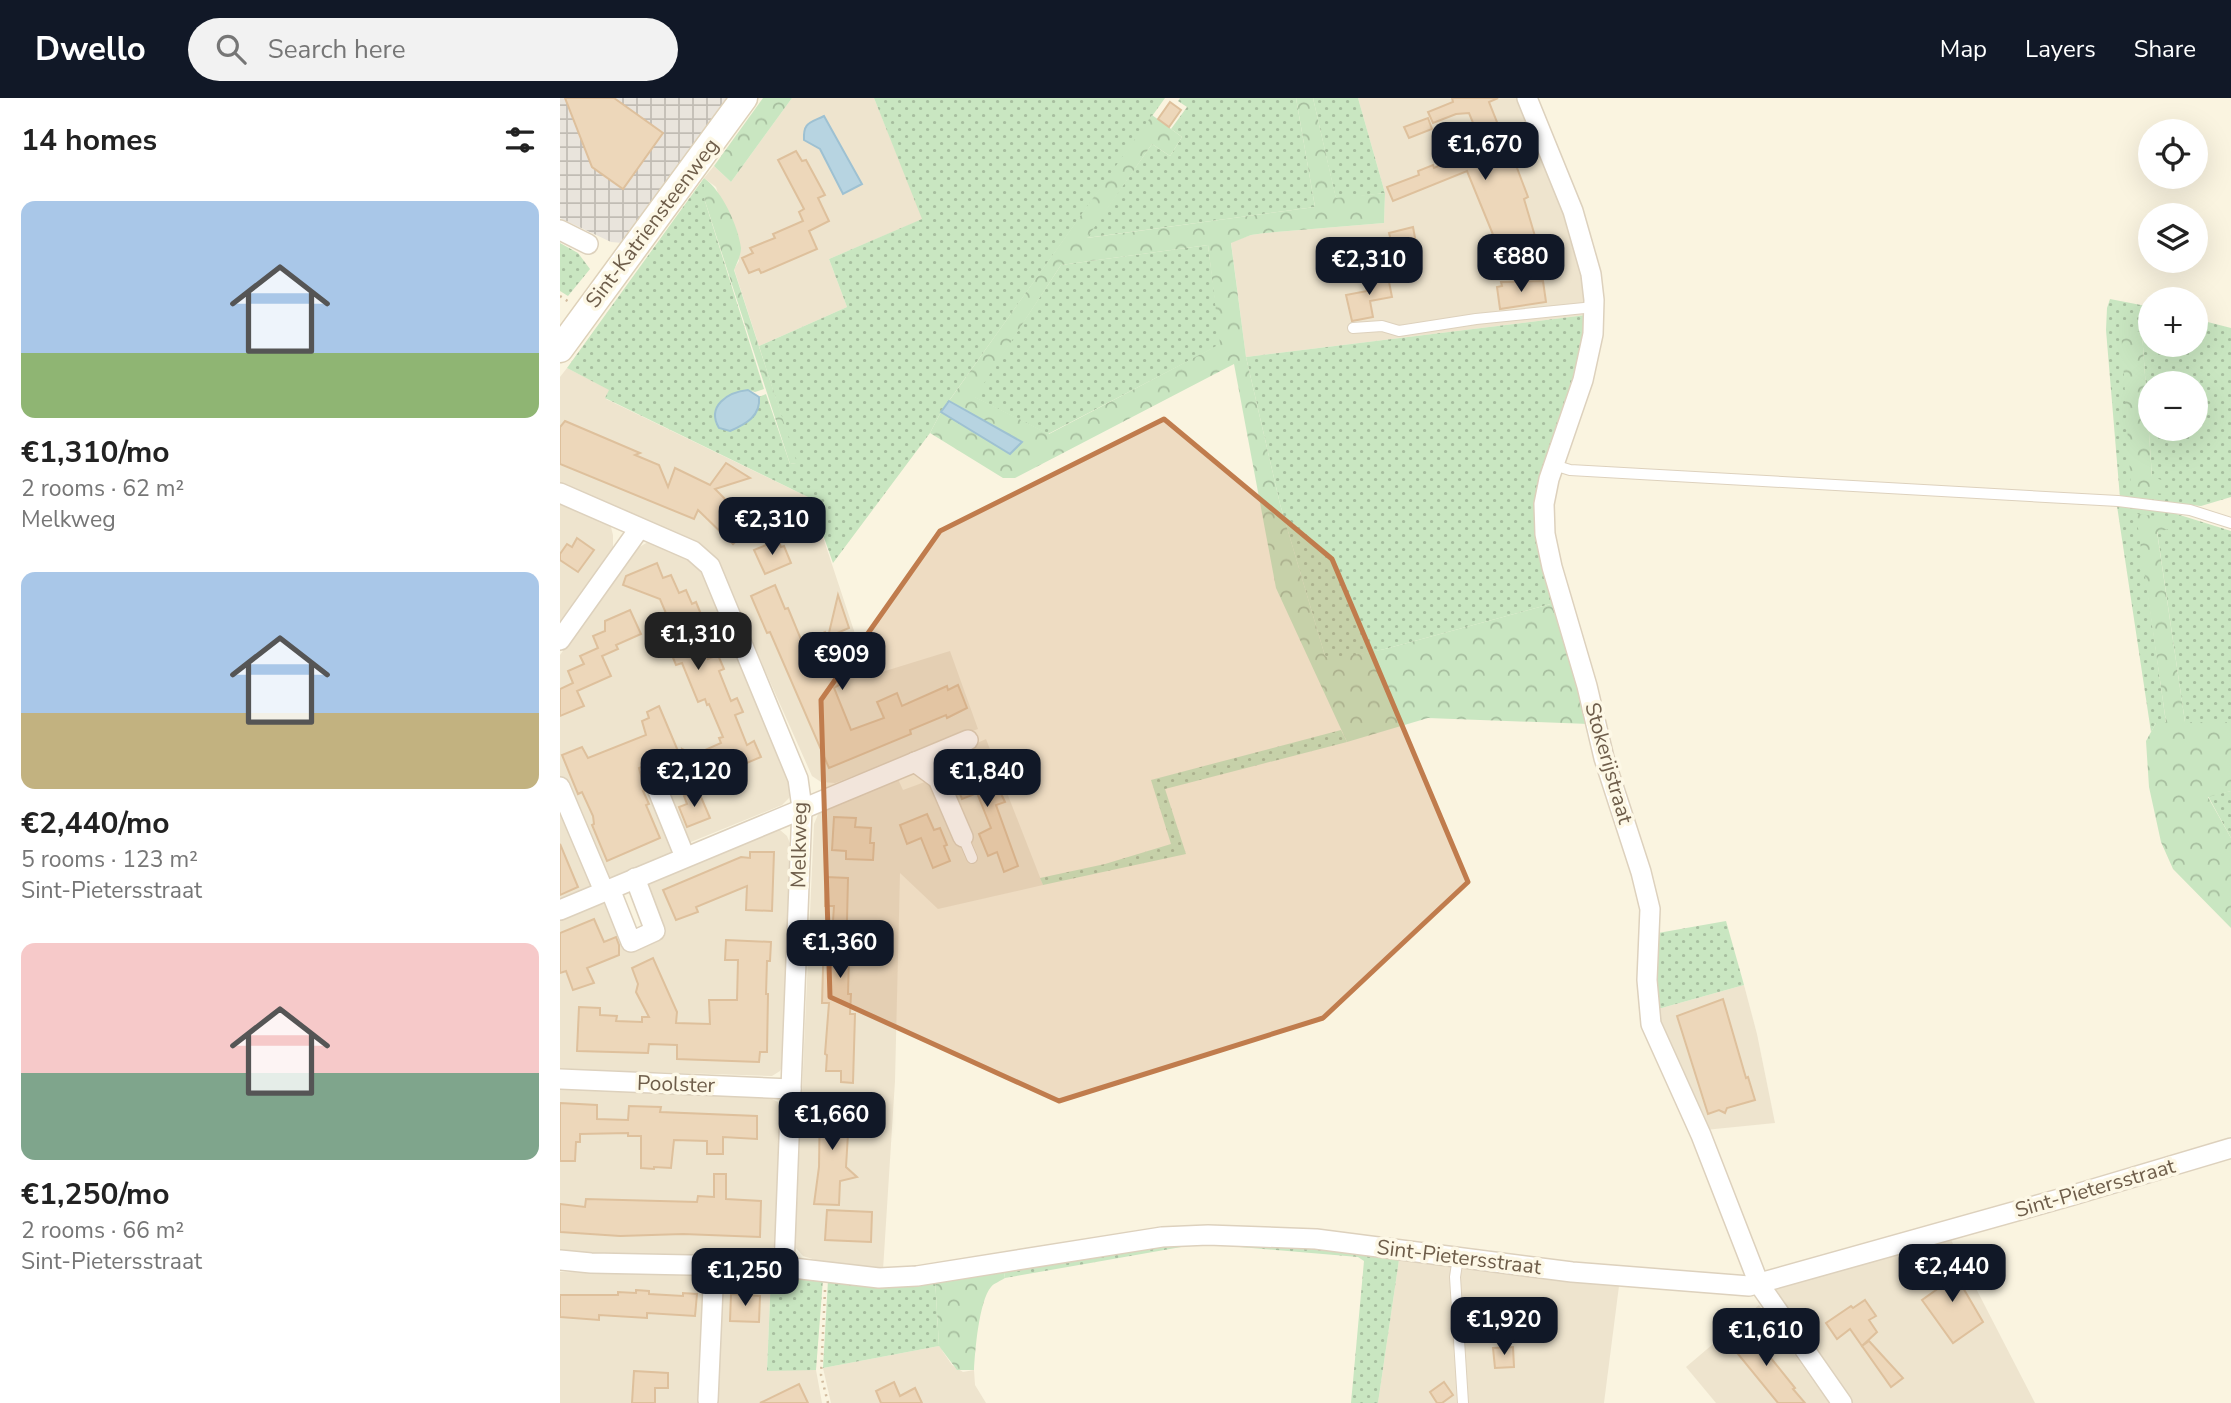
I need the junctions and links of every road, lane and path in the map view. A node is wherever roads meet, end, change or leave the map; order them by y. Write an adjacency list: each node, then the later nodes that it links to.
1 (744, 98): 9 (street, Sint-Katriensteenweg)
2 (1530, 99): 7 (street, Stokerijstraat)
3 (560, 230): 4 (street)
4 (588, 244)
5 (560, 296): 6 (path)
6 (570, 302)
7 (1594, 307): 8 (lane); 10 (street, Stokerijstraat)
8 (1353, 328)
9 (560, 349)
10 (1554, 465): 12 (lane); 34 (street, Stokerijstraat)
11 (560, 493): 13 (street, Melkweg)
12 (2231, 523)
13 (639, 528): 14 (street); 19 (street, Melkweg)
14 (560, 640)
15 (968, 740): 16 (street)
16 (915, 762): 19 (street); 20 (street)
17 (652, 776): 21 (street)
18 (560, 786): 24 (street)
19 (802, 807): 21 (street); 27 (street, Melkweg)
20 (963, 837): 22 (lane)
21 (685, 857): 23 (street)
22 (972, 858)
23 (635, 878): 24 (street); 24 (street)
24 (607, 890): 25 (street)
25 (560, 910)
26 (560, 1079): 27 (street, Poolster)
27 (791, 1089): 32 (street, Melkweg)
28 (2231, 1148): 34 (street, Sint-Pietersstraat)
29 (1458, 1257): 33 (street, Sint-Pietersstraat); 34 (street, Sint-Pietersstraat); 37 (lane)
30 (560, 1260): 31 (street, Sint-Pietersstraat)
31 (714, 1265): 32 (street, Sint-Pietersstraat); 35 (street)
32 (784, 1267): 33 (street, Sint-Pietersstraat)
33 (825, 1273): 36 (path)
34 (1759, 1284): 38 (street, Stokerijstraat)
35 (708, 1400)
36 (828, 1403)
37 (1463, 1403)
38 (1842, 1403)

